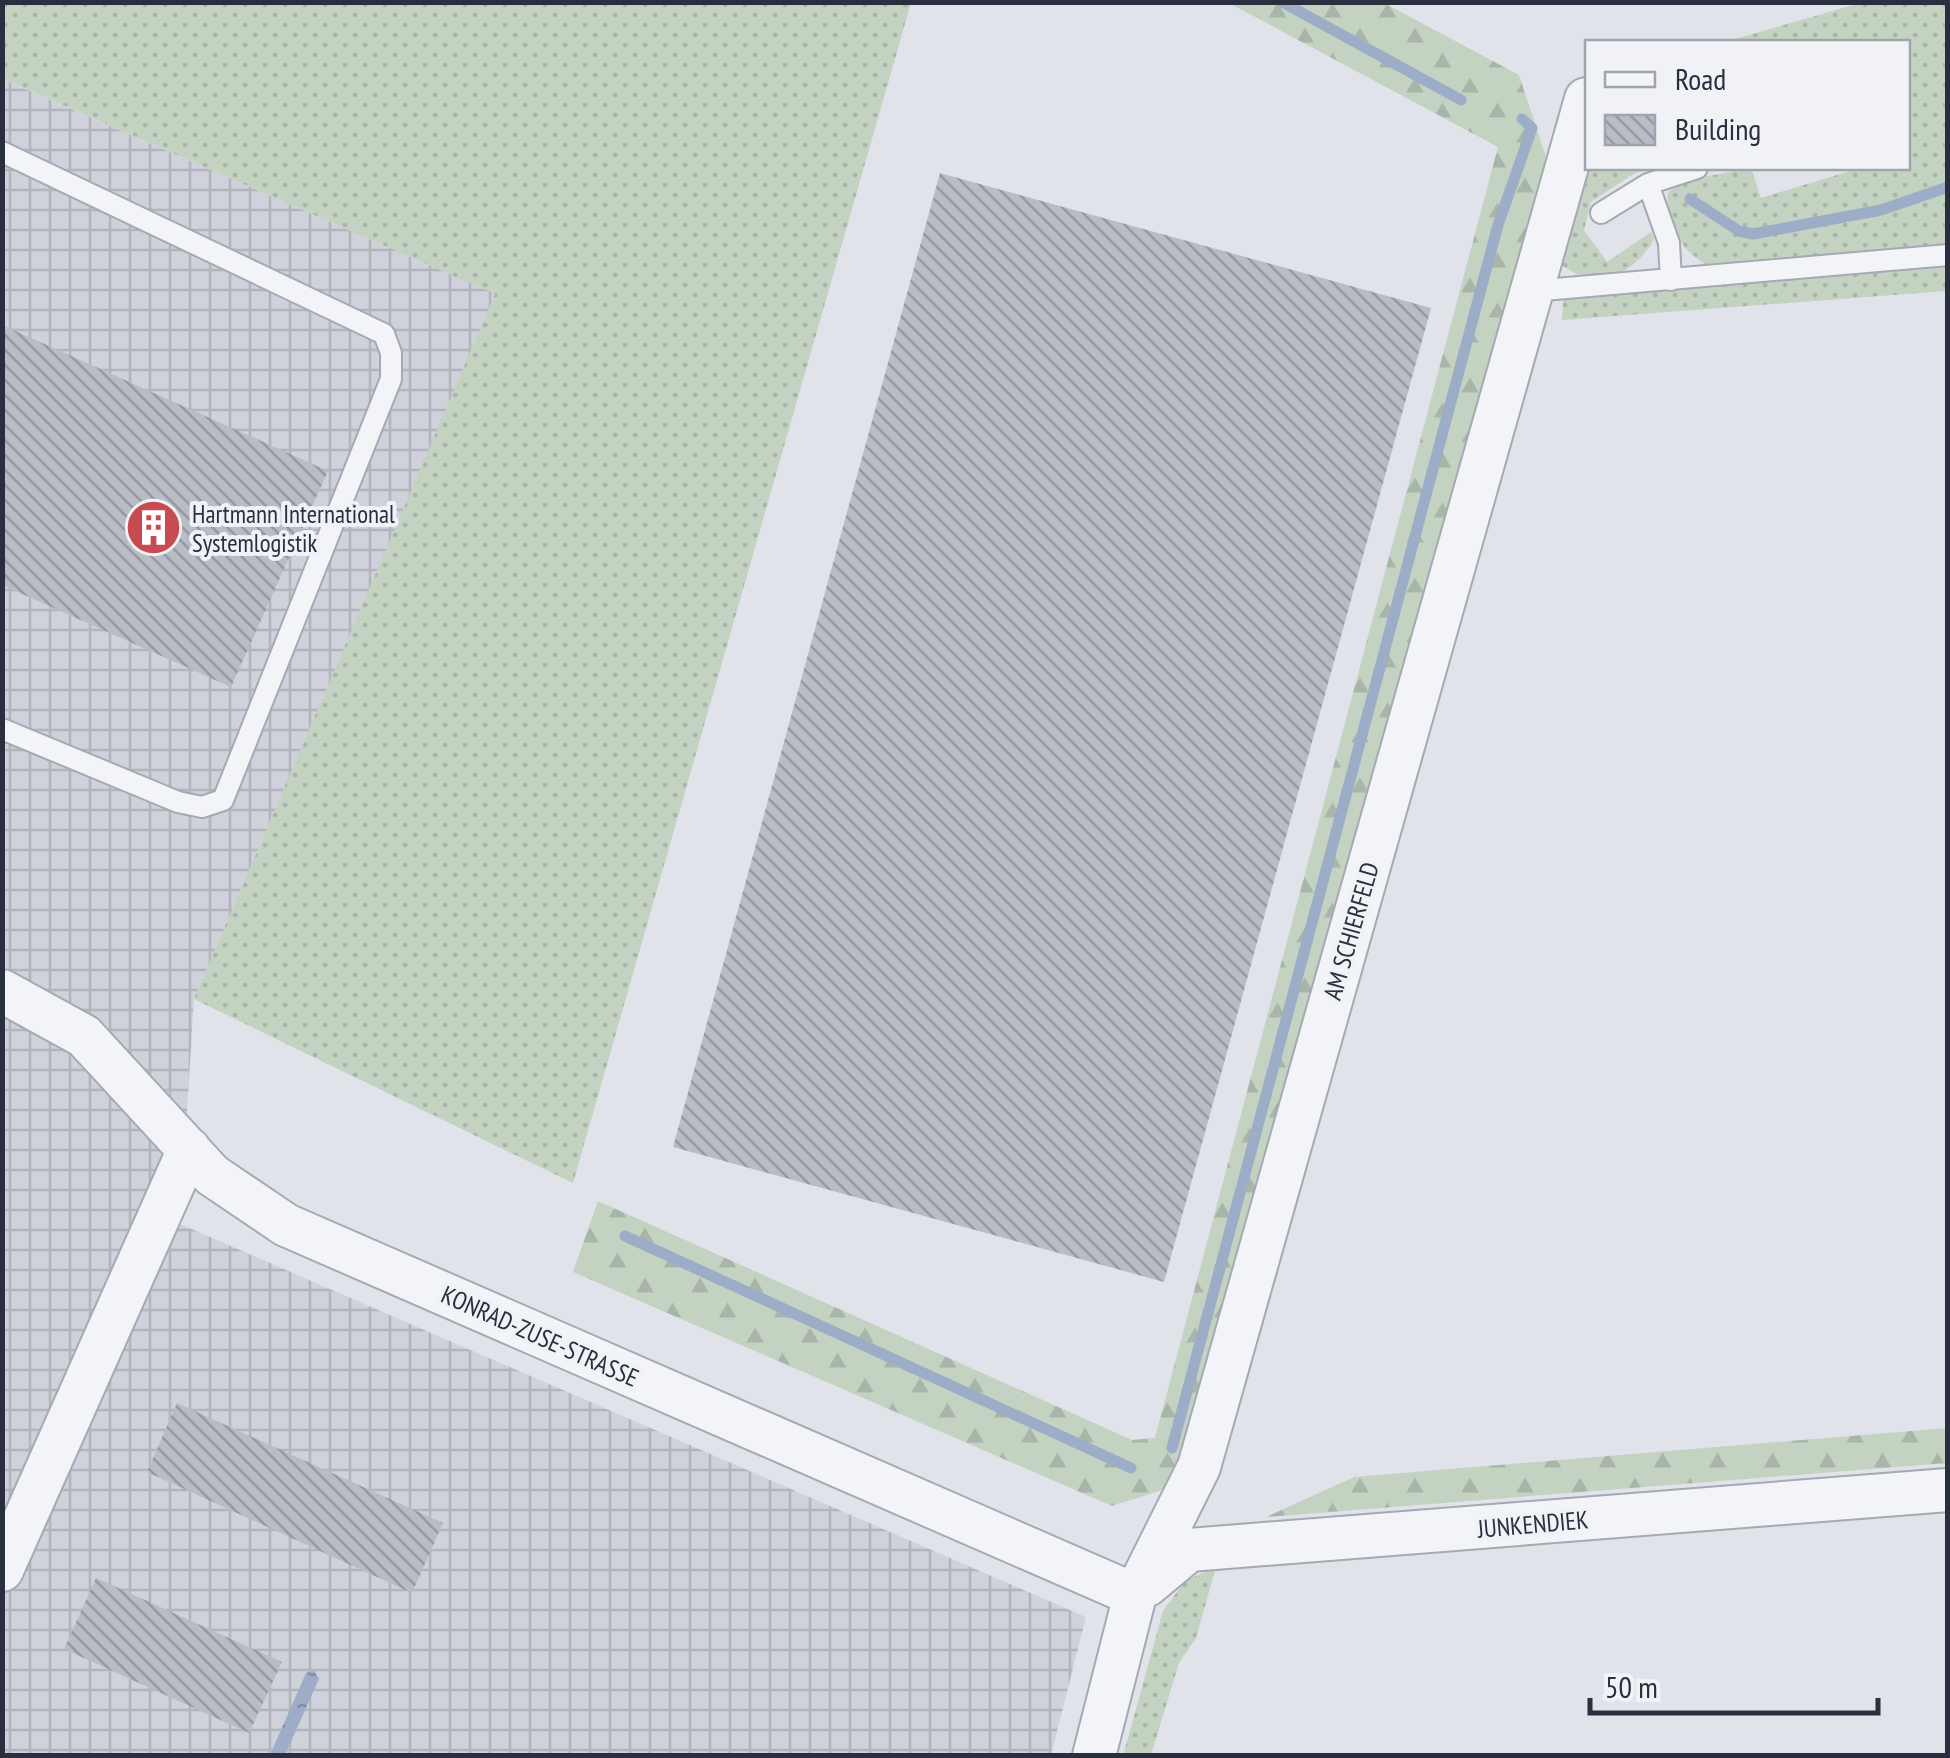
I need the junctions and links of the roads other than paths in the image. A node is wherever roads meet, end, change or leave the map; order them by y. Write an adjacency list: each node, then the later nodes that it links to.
1 (1585, 102): 8 (street, AM SCHIERFELD)
2 (2, 152): 9 (lane)
3 (1691, 170): 4 (lane)
4 (1648, 184): 5 (lane); 7 (lane)
5 (1601, 213)
6 (1948, 255): 7 (lane)
7 (1672, 280): 8 (lane)
8 (1532, 291): 14 (street, AM SCHIERFELD)
9 (2, 729)
10 (2, 991): 11 (street, KONRAD-ZUSE-STRASSE)
11 (190, 1149): 13 (street); 14 (street, KONRAD-ZUSE-STRASSE)
12 (1948, 1490): 14 (street, JUNKENDIEK)
13 (2, 1570)
14 (1135, 1595): 15 (street, AM SCHIERFELD)
15 (1094, 1756)

